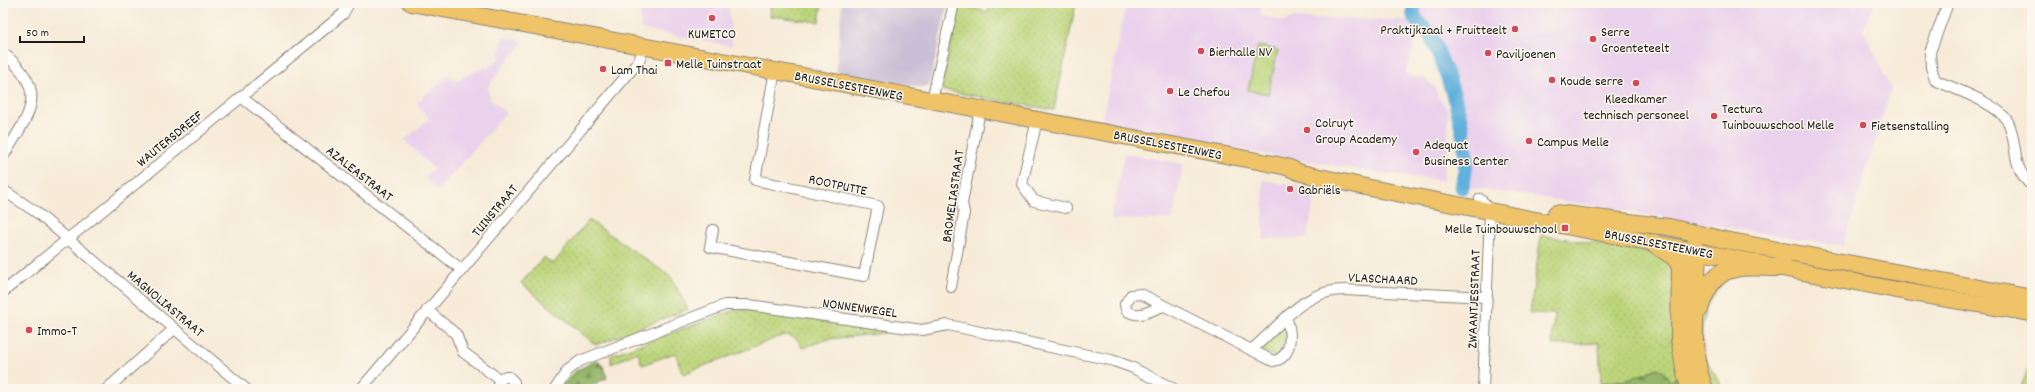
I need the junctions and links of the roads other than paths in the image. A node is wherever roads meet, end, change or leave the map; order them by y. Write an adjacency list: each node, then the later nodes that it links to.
1 (349, 3): 8 (street, WAUTERSDREEF)
2 (411, 3): 5 (main road, BRUSSELSESTEENWEG)
3 (954, 3): 9 (street)
4 (1948, 3): 13 (street)
5 (644, 46): 7 (main road, BRUSSELSESTEENWEG); 25 (street, TUINSTRAAT)
6 (3, 54): 12 (street)
7 (775, 71): 9 (main road, BRUSSELSESTEENWEG); 18 (street, ROOTPUTTE)
8 (241, 97): 19 (street, WAUTERSDREEF); 25 (street, AZALEASTRAAT)
9 (932, 100): 10 (main road, BRUSSELSESTEENWEG)
10 (980, 110): 11 (main road, BRUSSELSESTEENWEG); 27 (street, BROMELIASTRAAT)
11 (1037, 120): 15 (main road, BRUSSELSESTEENWEG); 16 (street)
12 (3, 157)
13 (2032, 186)
14 (3, 190): 19 (street, MAGNOLIASTRAAT)
15 (1491, 205): 17 (main road, BRUSSELSESTEENWEG); 21 (main road, BRUSSELSESTEENWEG); 30 (street, ZWAANTJESSTRAAT)
16 (1066, 208)
17 (1669, 227): 20 (main road, BRUSSELSESTEENWEG); 22 (main road)
18 (713, 230)
19 (68, 239): 28 (street, WAUTERSDREEF); 39 (street, MAGNOLIASTRAAT)
20 (1725, 240): 22 (main road); 26 (main road, BRUSSELSESTEENWEG)
21 (1654, 243): 22 (main road, BRUSSELSESTEENWEG); 23 (highway)
22 (1693, 248): 23 (highway); 24 (main road, BRUSSELSESTEENWEG); 38 (highway)
23 (1681, 266): 49 (highway)
24 (1784, 267): 29 (main road, BRUSSELSESTEENWEG); 38 (highway)
25 (462, 270): 35 (street, TUINSTRAAT)
26 (1910, 275): 29 (street); 31 (main road, BRUSSELSESTEENWEG)
27 (951, 287)
28 (3, 292)
29 (1907, 292): 33 (main road, BRUSSELSESTEENWEG)
30 (1487, 297): 37 (street, VLASCHAARD); 48 (street, ZWAANTJESSTRAAT)
31 (2032, 298)
32 (1163, 306): 40 (street)
33 (2005, 308): 34 (main road); 36 (main road, BRUSSELSESTEENWEG)
34 (2032, 309)
35 (427, 310): 41 (street); 44 (street, TUINSTRAAT)
36 (2032, 313)
37 (1286, 318): 40 (street, VLASCHAARD); 40 (street)
38 (1693, 327): 50 (highway)
39 (174, 329): 42 (street); 43 (street, MAGNOLIASTRAAT)
40 (1251, 350)
41 (500, 384): 45 (street)
42 (107, 389)
43 (246, 389)
44 (361, 389)
45 (513, 389)
46 (555, 389): 47 (street, NONNENWEGEL)
47 (1174, 389)
48 (1483, 389)
49 (1691, 389)
50 (1704, 389)

